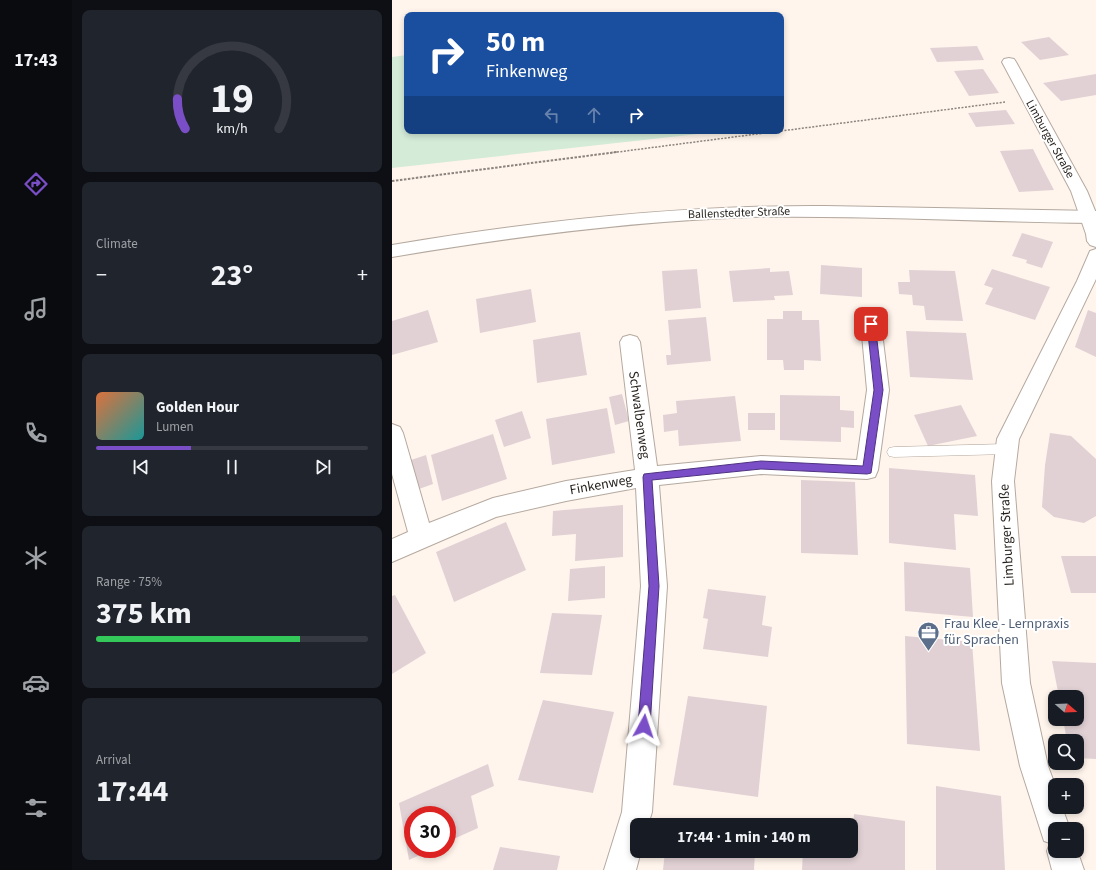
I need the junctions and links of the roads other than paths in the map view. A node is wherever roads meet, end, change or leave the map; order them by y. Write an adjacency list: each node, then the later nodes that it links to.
1 (1009, 62): 2 (street, Limburger Straße)
2 (1093, 217): 3 (street, Limburger Straße); 4 (street, Ballenstedter Straße)
3 (1096, 241)
4 (392, 252)
5 (1096, 255): 6 (street, Limburger Straße)
6 (1091, 282): 10 (street, Limburger Straße)
7 (871, 324): 12 (street, Finkenweg)
8 (630, 342): 12 (street, Schwalbenweg)
9 (392, 433): 13 (street)
10 (1007, 449): 11 (lane); 15 (street, Limburger Straße)
11 (894, 452)
12 (647, 477): 13 (street, Finkenweg); 17 (street, Schwalbenweg)
13 (421, 536): 14 (street, Finkenweg)
14 (392, 551)
15 (1052, 822)
16 (1064, 858): 18 (street)
17 (620, 870)
18 (1068, 870)

